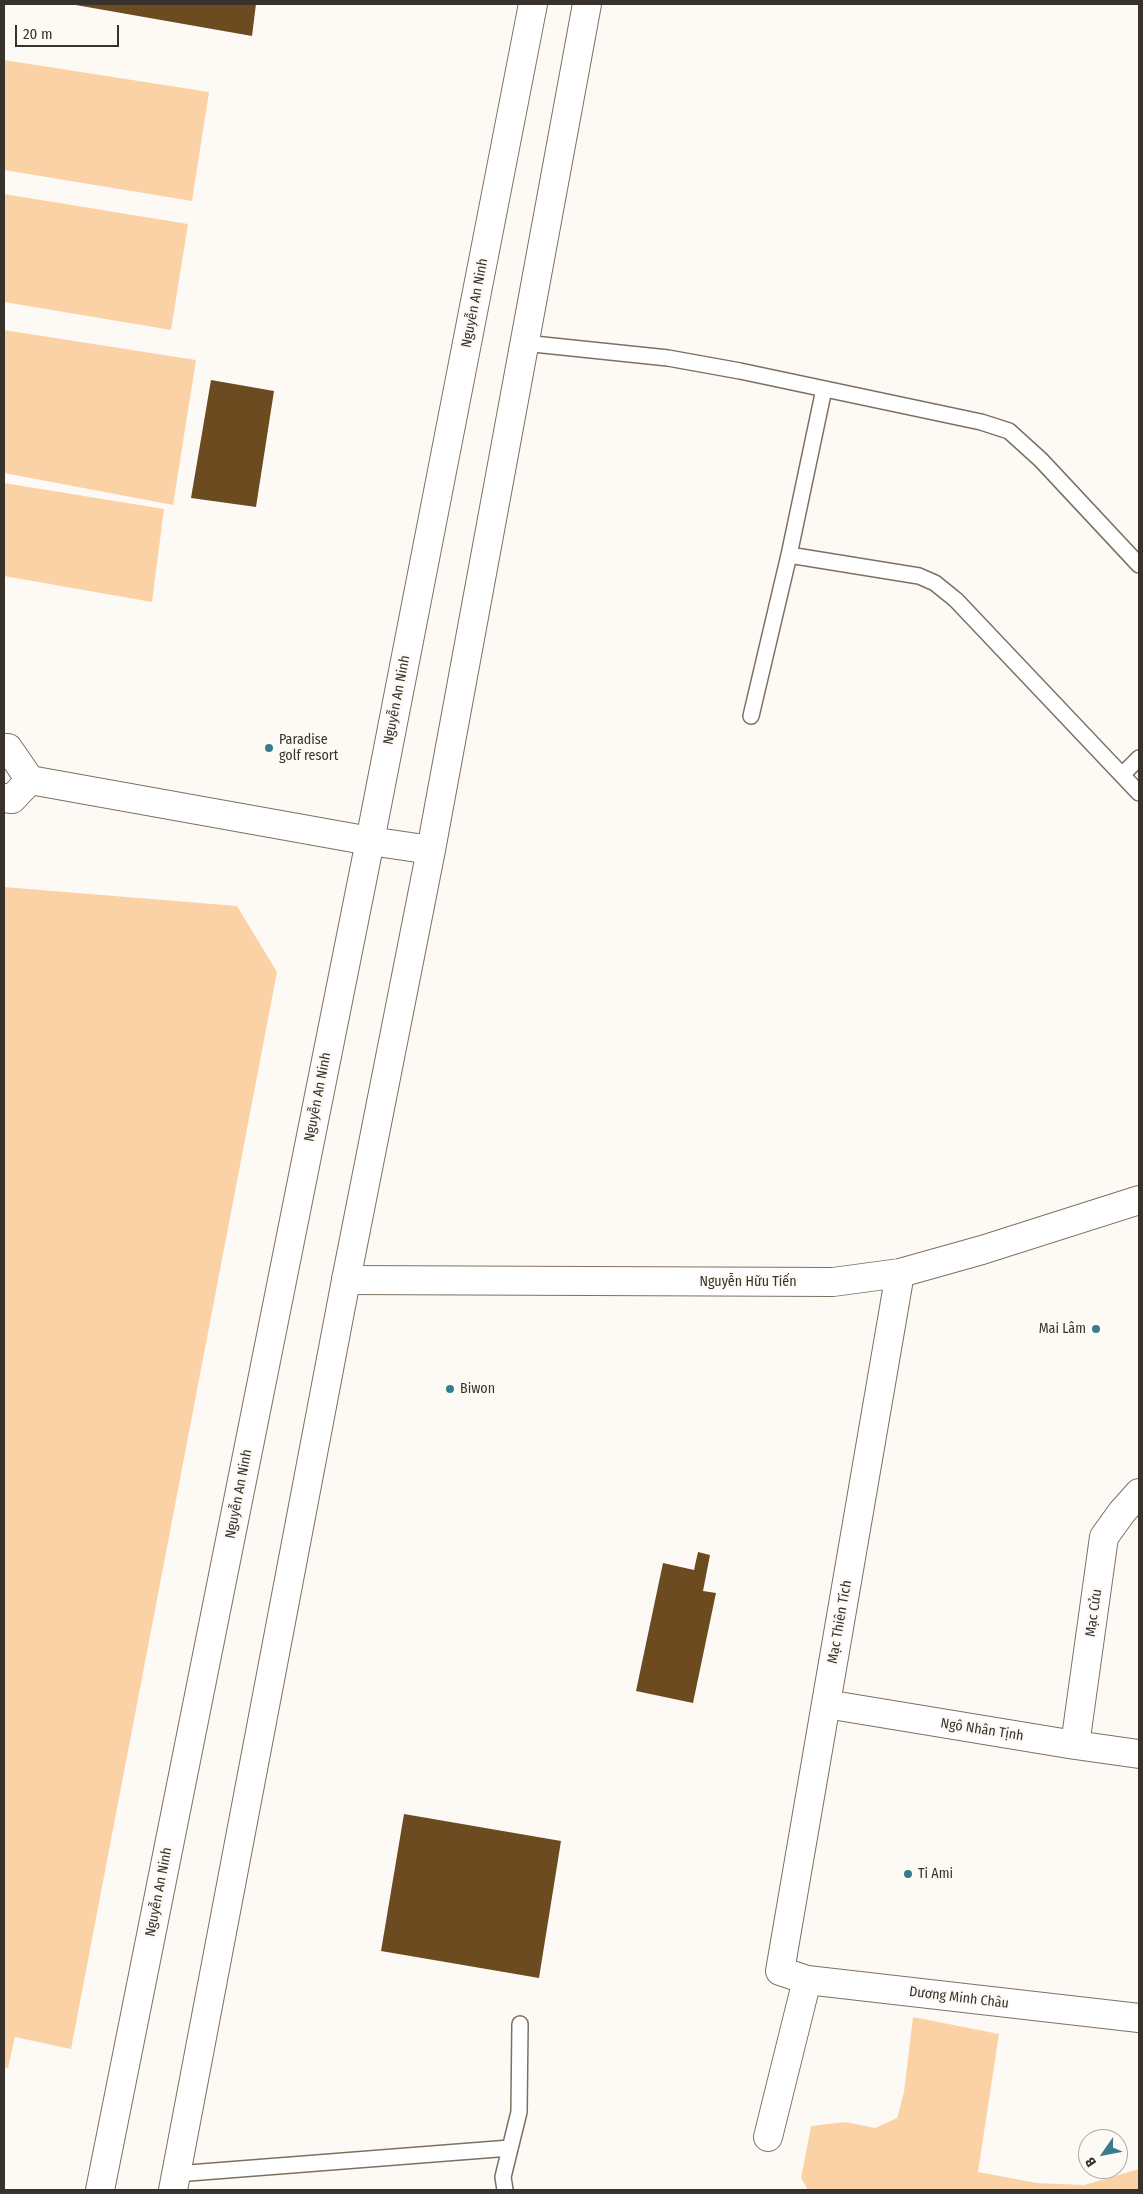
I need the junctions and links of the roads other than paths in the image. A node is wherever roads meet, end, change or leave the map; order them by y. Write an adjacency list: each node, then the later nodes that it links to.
1 (534, 4): 14 (main road, Nguyễn An Ninh)
2 (587, 4): 3 (main road)
3 (524, 343): 4 (lane); 15 (main road)
4 (824, 389): 5 (lane); 6 (lane)
5 (789, 555): 7 (lane); 10 (lane)
6 (1139, 565)
7 (751, 716)
8 (4, 748): 11 (main road)
9 (1139, 758): 10 (lane)
10 (1122, 775): 12 (lane)
11 (30, 780): 13 (main road); 14 (main road)
12 (1139, 793)
13 (4, 798)
14 (370, 841): 15 (main road); 30 (main road, Nguyễn An Ninh)
15 (431, 850): 18 (main road)
16 (1139, 1200): 17 (main road, Nguyễn Hữu Tiến)
17 (900, 1273): 18 (main road, Nguyễn Hữu Tiến); 20 (main road, Mạc Thiên Tích)
18 (346, 1280): 29 (main road)
19 (1139, 1493): 21 (main road, Mạc Cửu)
20 (826, 1704): 21 (main road, Ngô Nhân Tịnh); 23 (main road, Mạc Thiên Tích)
21 (1075, 1745): 22 (main road, Ngô Nhân Tịnh)
22 (1139, 1754)
23 (780, 1971): 24 (main road, Dương Minh Châu)
24 (807, 1980): 25 (main road, Dương Minh Châu); 27 (main road)
25 (1139, 2018)
26 (520, 2024): 28 (lane)
27 (768, 2137)
28 (510, 2148): 29 (lane); 31 (lane)
29 (174, 2182)
30 (100, 2190)
31 (505, 2190)

